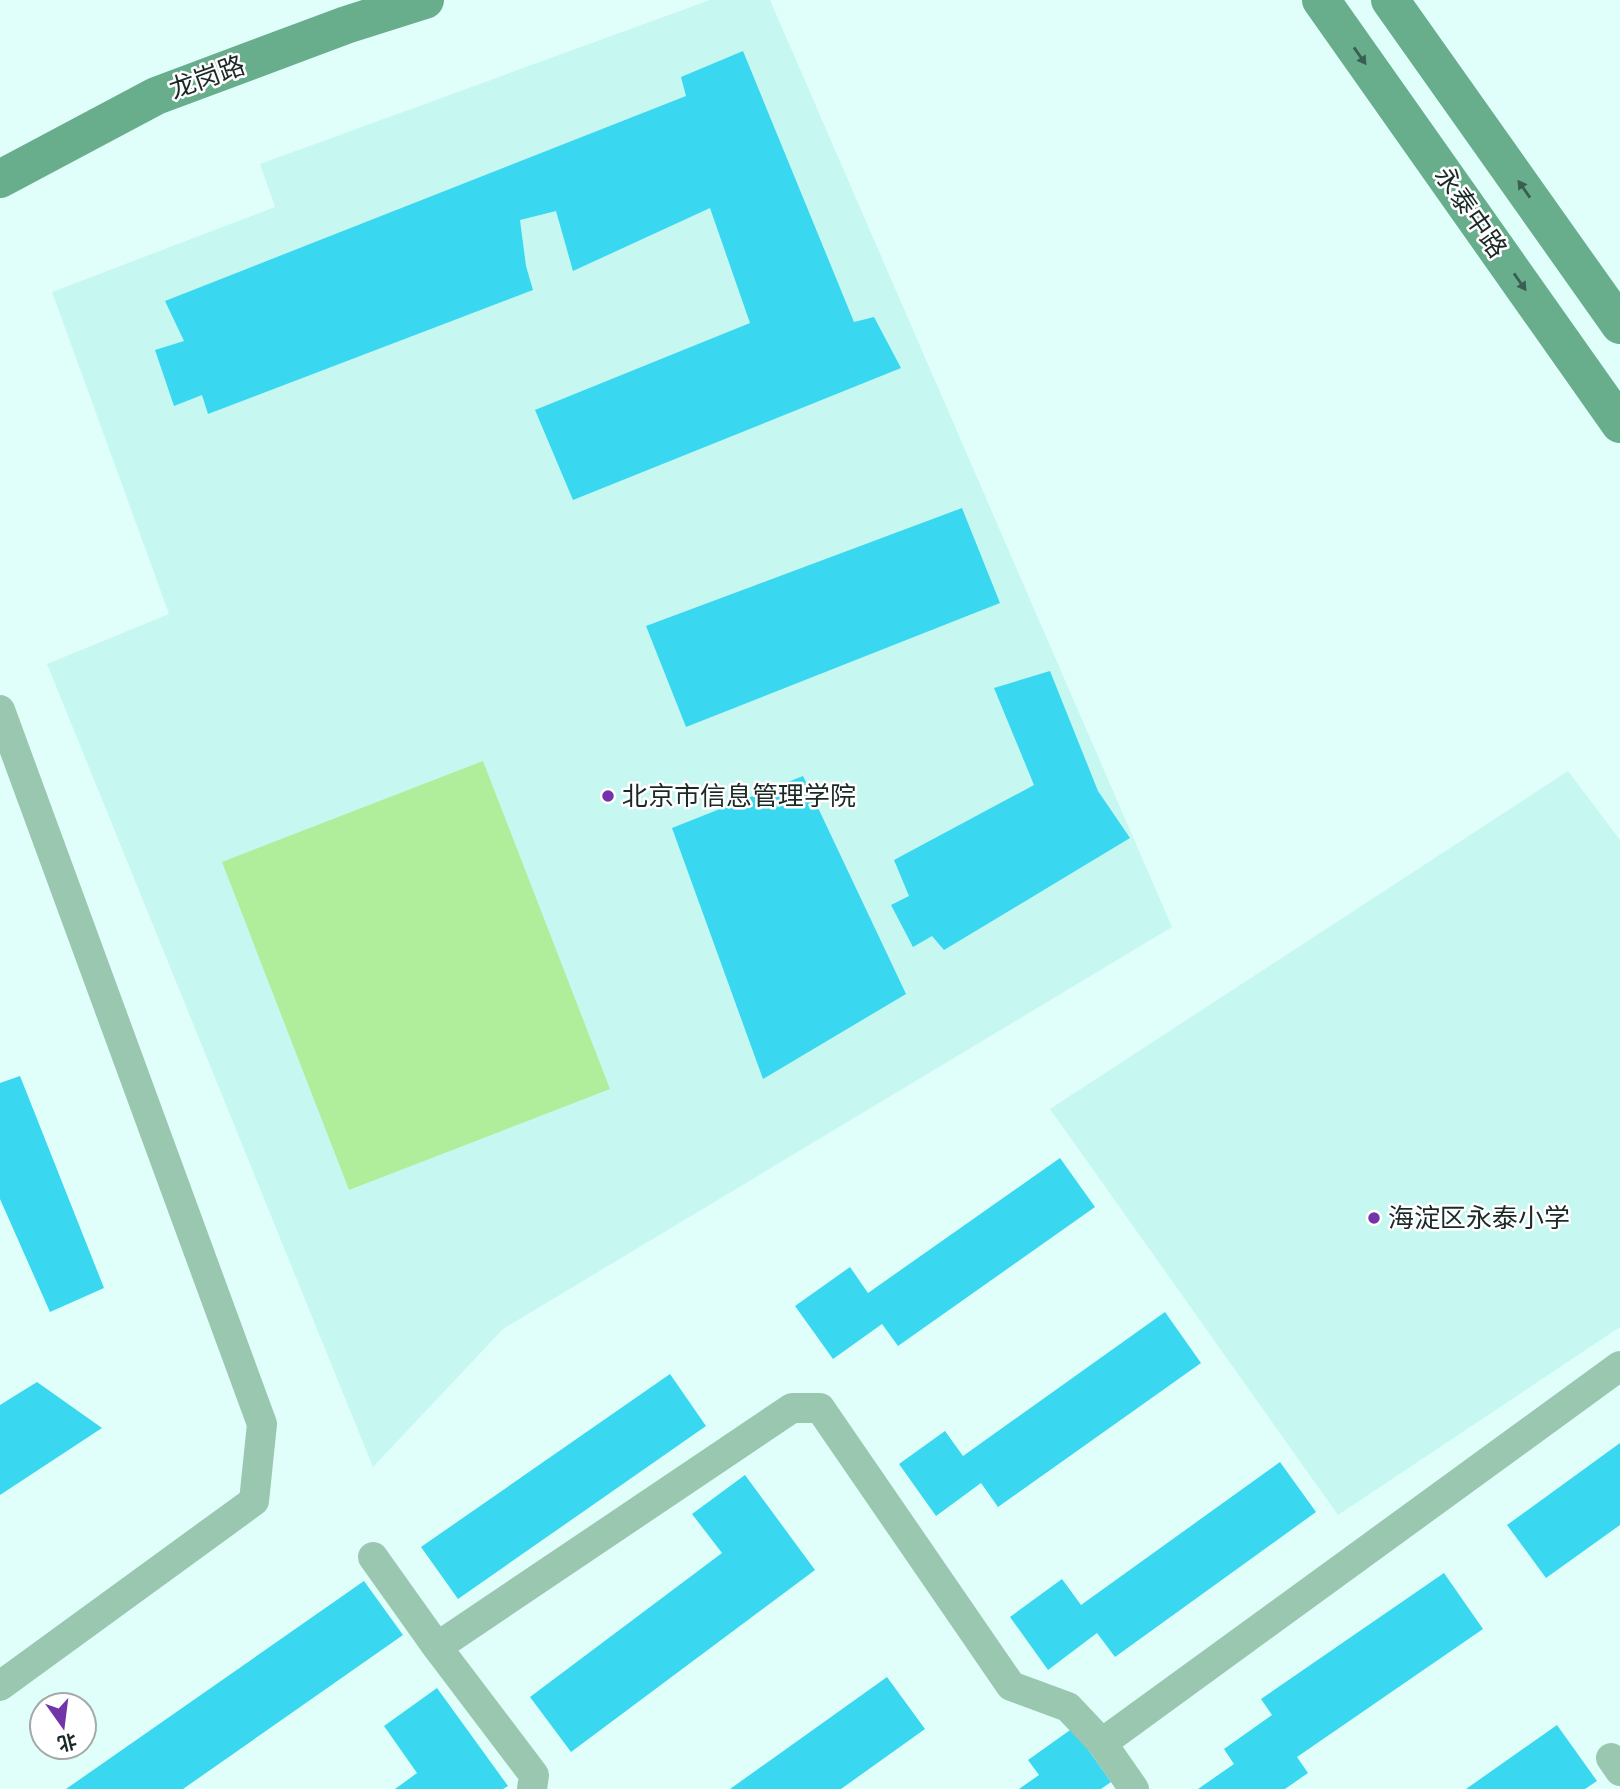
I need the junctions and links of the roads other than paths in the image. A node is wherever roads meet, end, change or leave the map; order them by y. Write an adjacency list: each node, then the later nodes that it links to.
1 (425, 0): 4 (main road, 龙岗路)
2 (1321, 0): 6 (main road, 永泰中路, one-way to 6)
3 (1390, 0): 5 (main road, one-way to 3)
4 (0, 179)
5 (1620, 325)
6 (1620, 424)
7 (0, 710): 11 (street)
8 (1620, 1366): 12 (street)
9 (373, 1557): 10 (street)
10 (437, 1647): 12 (street); 13 (street)
11 (0, 1686)
12 (1102, 1743): 14 (street)
13 (532, 1789)
14 (1134, 1789)

